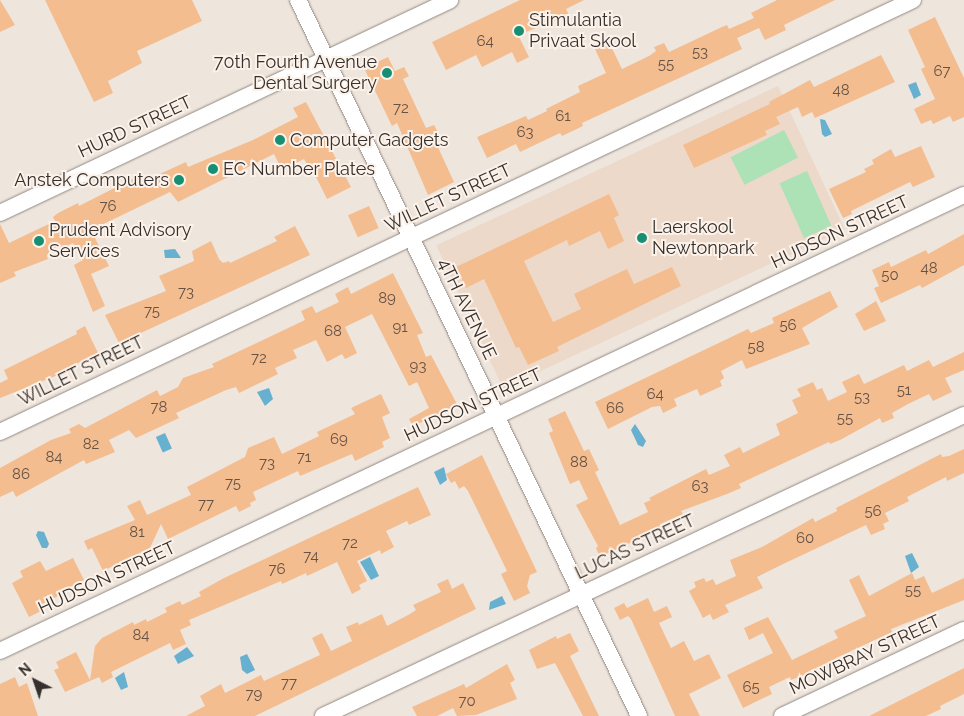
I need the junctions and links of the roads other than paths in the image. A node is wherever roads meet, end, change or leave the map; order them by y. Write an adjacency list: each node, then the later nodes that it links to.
1 (298, 0): 4 (street, 4TH AVENUE)
2 (450, 0): 4 (street, HURD STREET)
3 (913, 0): 7 (street, WILLET STREET)
4 (326, 58): 6 (street, HURD STREET); 7 (street, 4TH AVENUE)
5 (964, 195): 9 (street, HUDSON STREET)
6 (0, 213)
7 (410, 238): 9 (street, 4TH AVENUE); 10 (street, WILLET STREET)
8 (964, 415): 11 (street, LUCAS STREET)
9 (496, 417): 11 (street, 4TH AVENUE); 13 (street, HUDSON STREET)
10 (0, 432)
11 (581, 594): 14 (street, LUCAS STREET); 15 (street, 4TH AVENUE)
12 (964, 630): 16 (street, MOWBRAY STREET)
13 (0, 651)
14 (323, 716)
15 (639, 716)
16 (782, 716)

